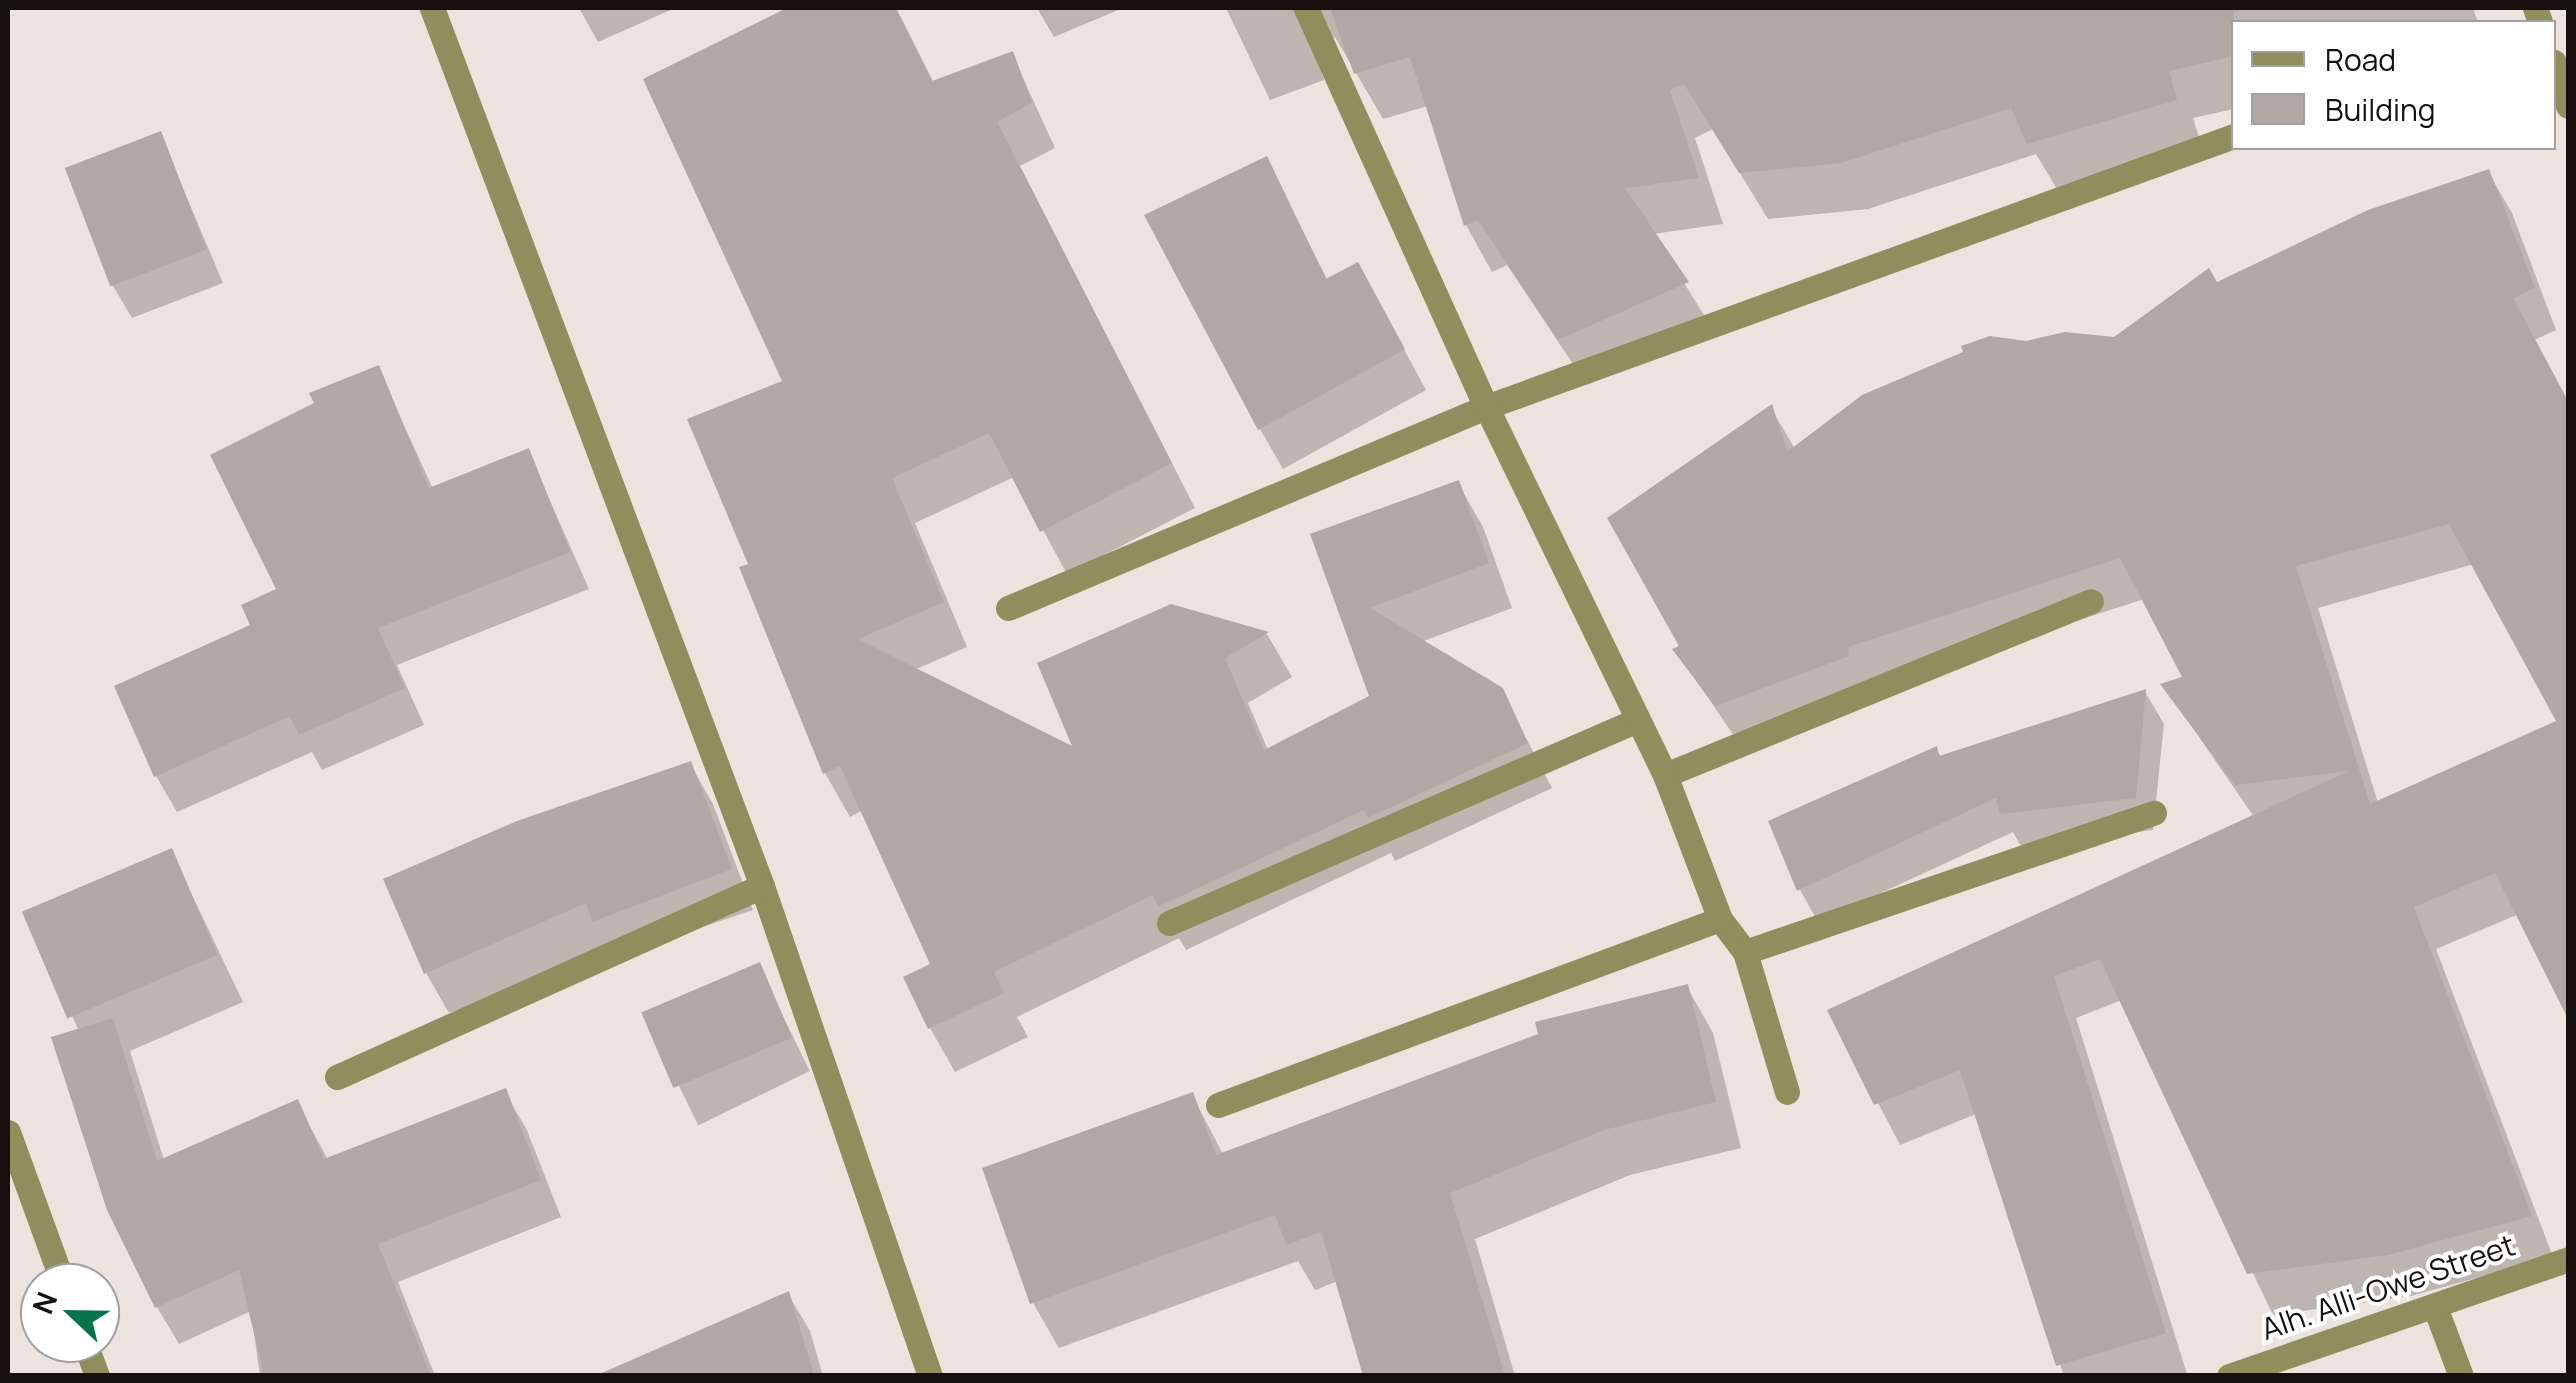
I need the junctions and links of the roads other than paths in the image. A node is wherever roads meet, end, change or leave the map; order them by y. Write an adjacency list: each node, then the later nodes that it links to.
1 (432, 8): 12 (street)
2 (1306, 8): 6 (street)
3 (2556, 68): 4 (street)
4 (2568, 106)
5 (2231, 137): 6 (street)
6 (1486, 407): 8 (street); 9 (street)
7 (2092, 601): 10 (street)
8 (1008, 608)
9 (1635, 721): 10 (street); 14 (street)
10 (1665, 774): 13 (street)
11 (2154, 813): 15 (street)
12 (762, 886): 16 (street); 23 (street)
13 (1720, 919): 15 (street); 18 (street)
14 (1169, 922)
15 (1745, 952): 17 (street)
16 (337, 1076)
17 (1787, 1092)
18 (1218, 1105)
19 (8, 1132): 21 (street)
20 (2568, 1259): 22 (street, Alh. Alli-Owe Street)
21 (56, 1263)
22 (2435, 1307): 24 (street, Alh. Alli-Owe Street); 25 (street)
23 (930, 1376)
24 (2229, 1376)
25 (2461, 1376)

